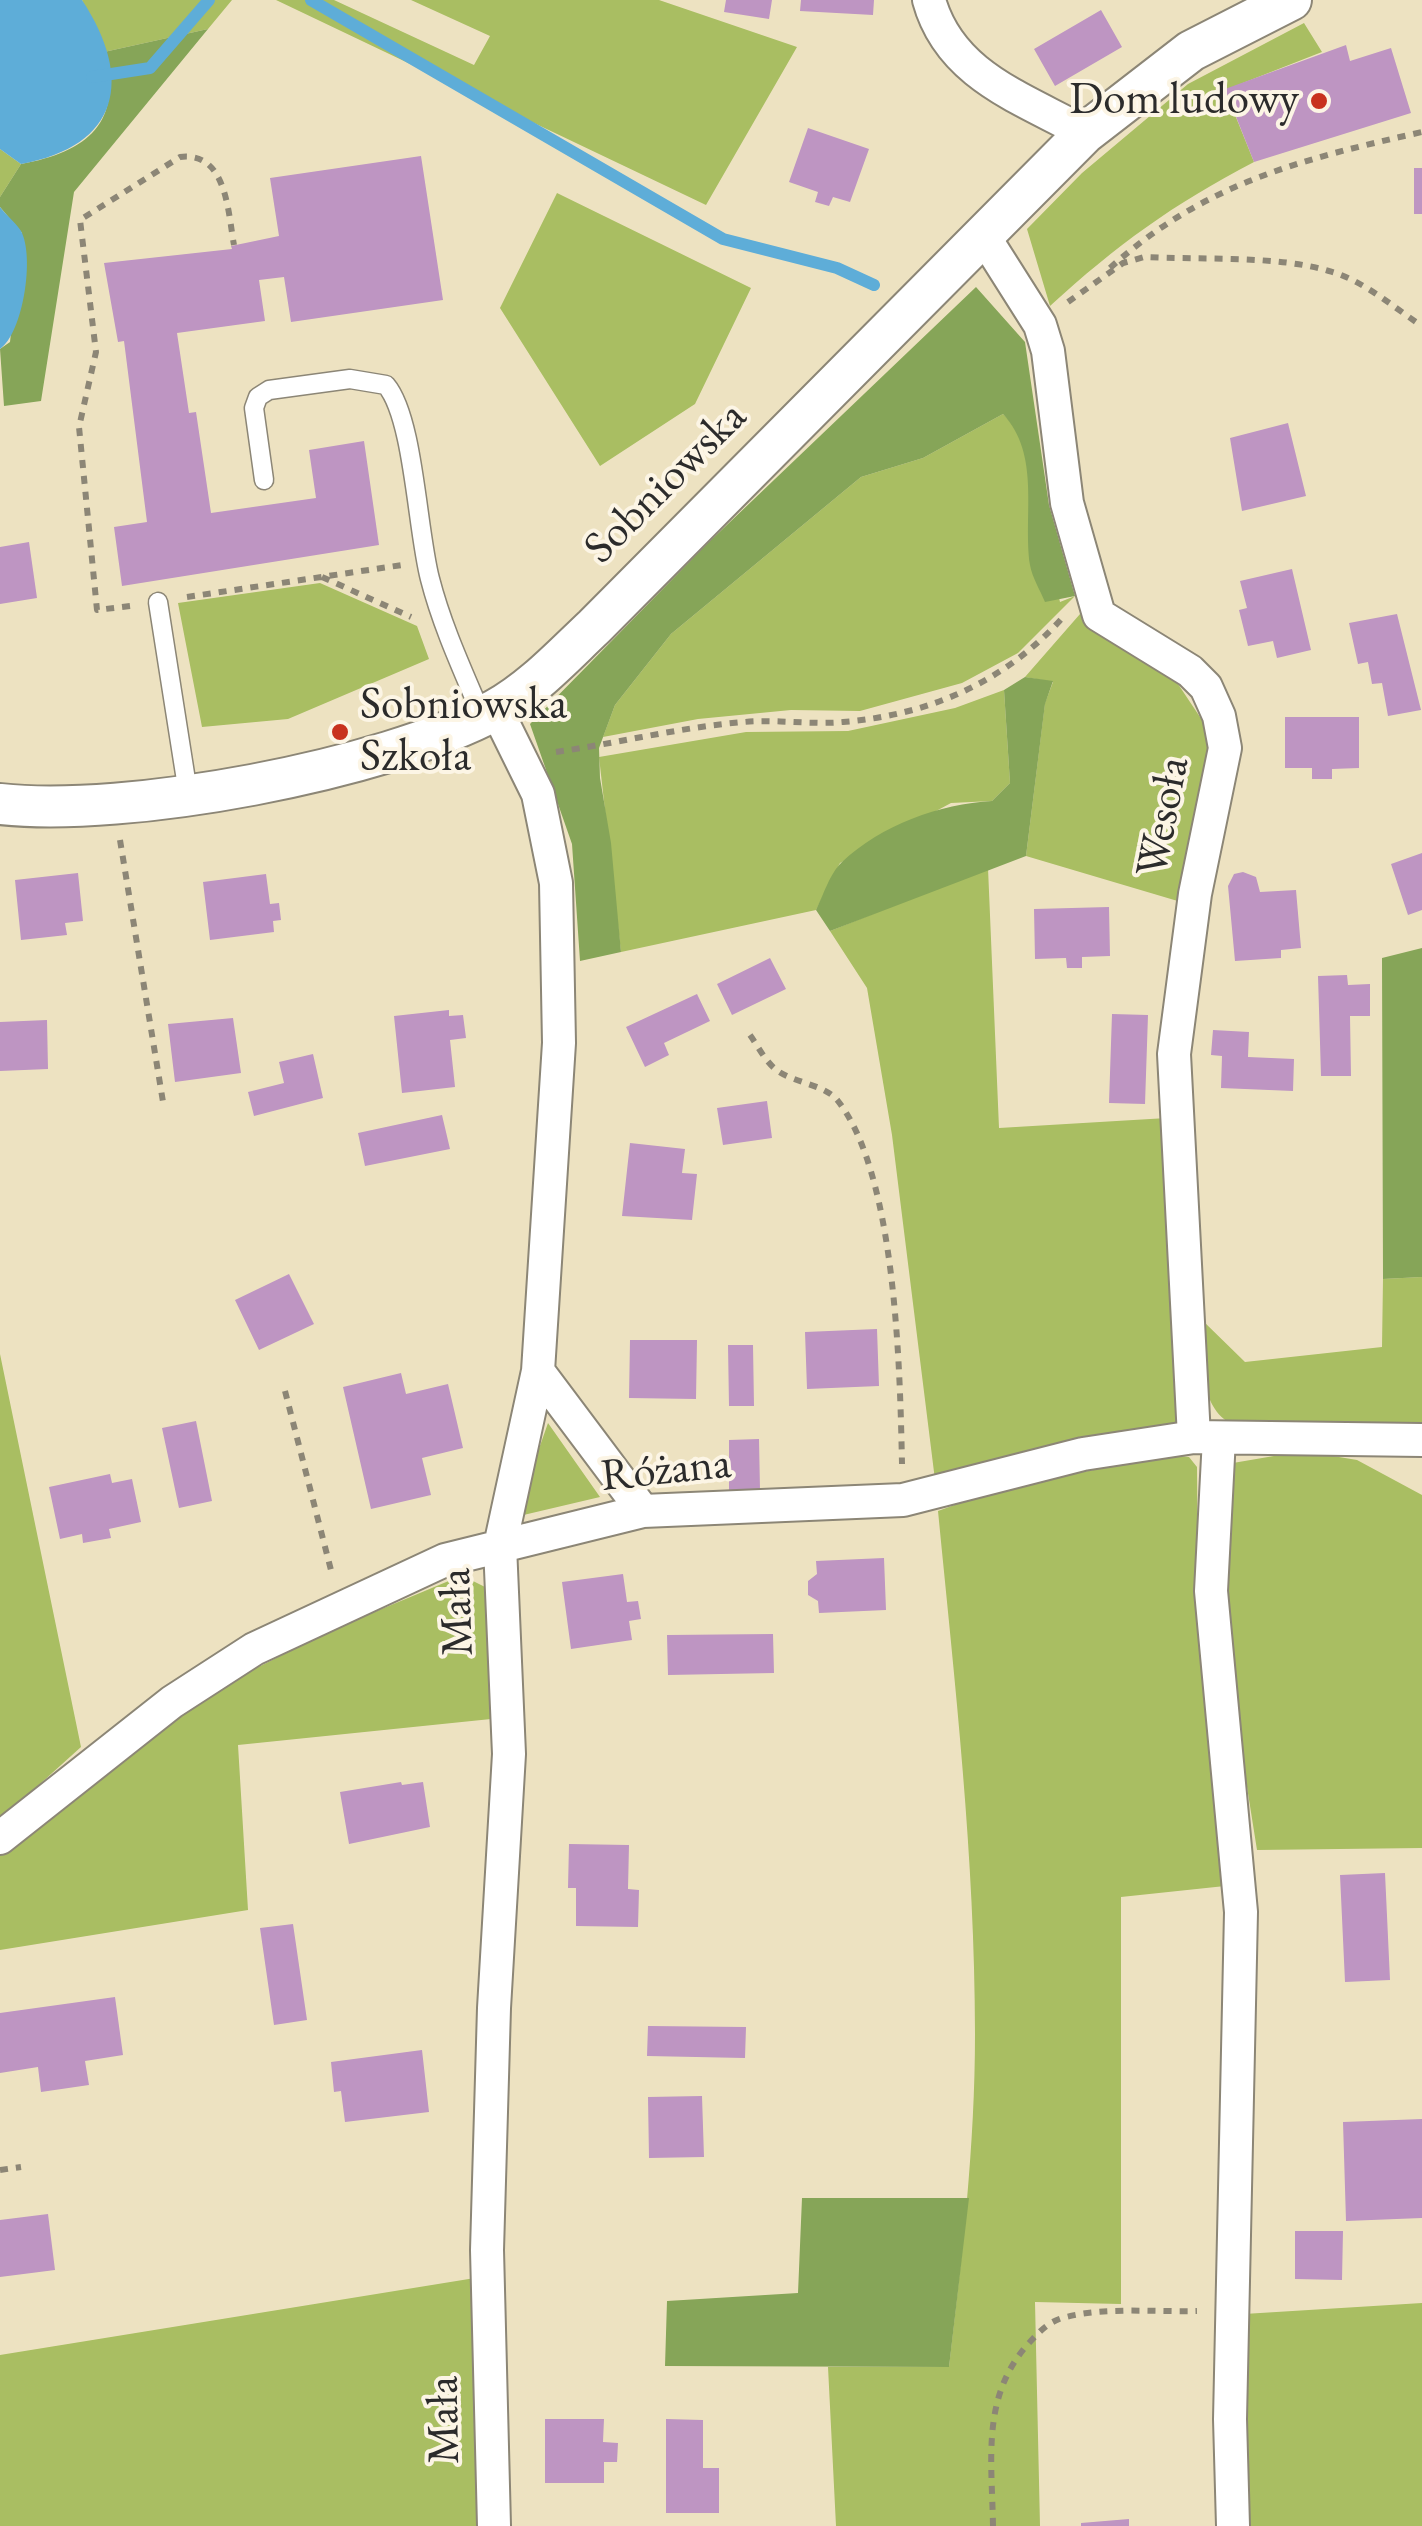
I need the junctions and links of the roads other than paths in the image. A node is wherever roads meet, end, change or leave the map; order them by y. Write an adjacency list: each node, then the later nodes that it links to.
1 (930, 0): 3 (street)
2 (1292, 0): 3 (street, Sobniowska)
3 (1085, 133): 4 (street, Sobniowska)
4 (983, 235): 7 (street, Sobniowska); 11 (street, Wesoła)
5 (264, 480): 7 (lane)
6 (158, 602): 8 (lane)
7 (489, 713): 8 (street, Sobniowska); 10 (street, Mała)
8 (188, 793): 9 (street, Sobniowska)
9 (0, 804)
10 (538, 1371): 13 (street); 14 (street, Mała)
11 (1206, 1438): 12 (street, Różana); 13 (street, Różana); 17 (street, Wesoła)
12 (1422, 1440)
13 (643, 1511): 14 (street, Różana)
14 (500, 1546): 15 (street, Różana); 16 (street, Mała)
15 (0, 1838)
16 (494, 2526)
17 (1234, 2526)

